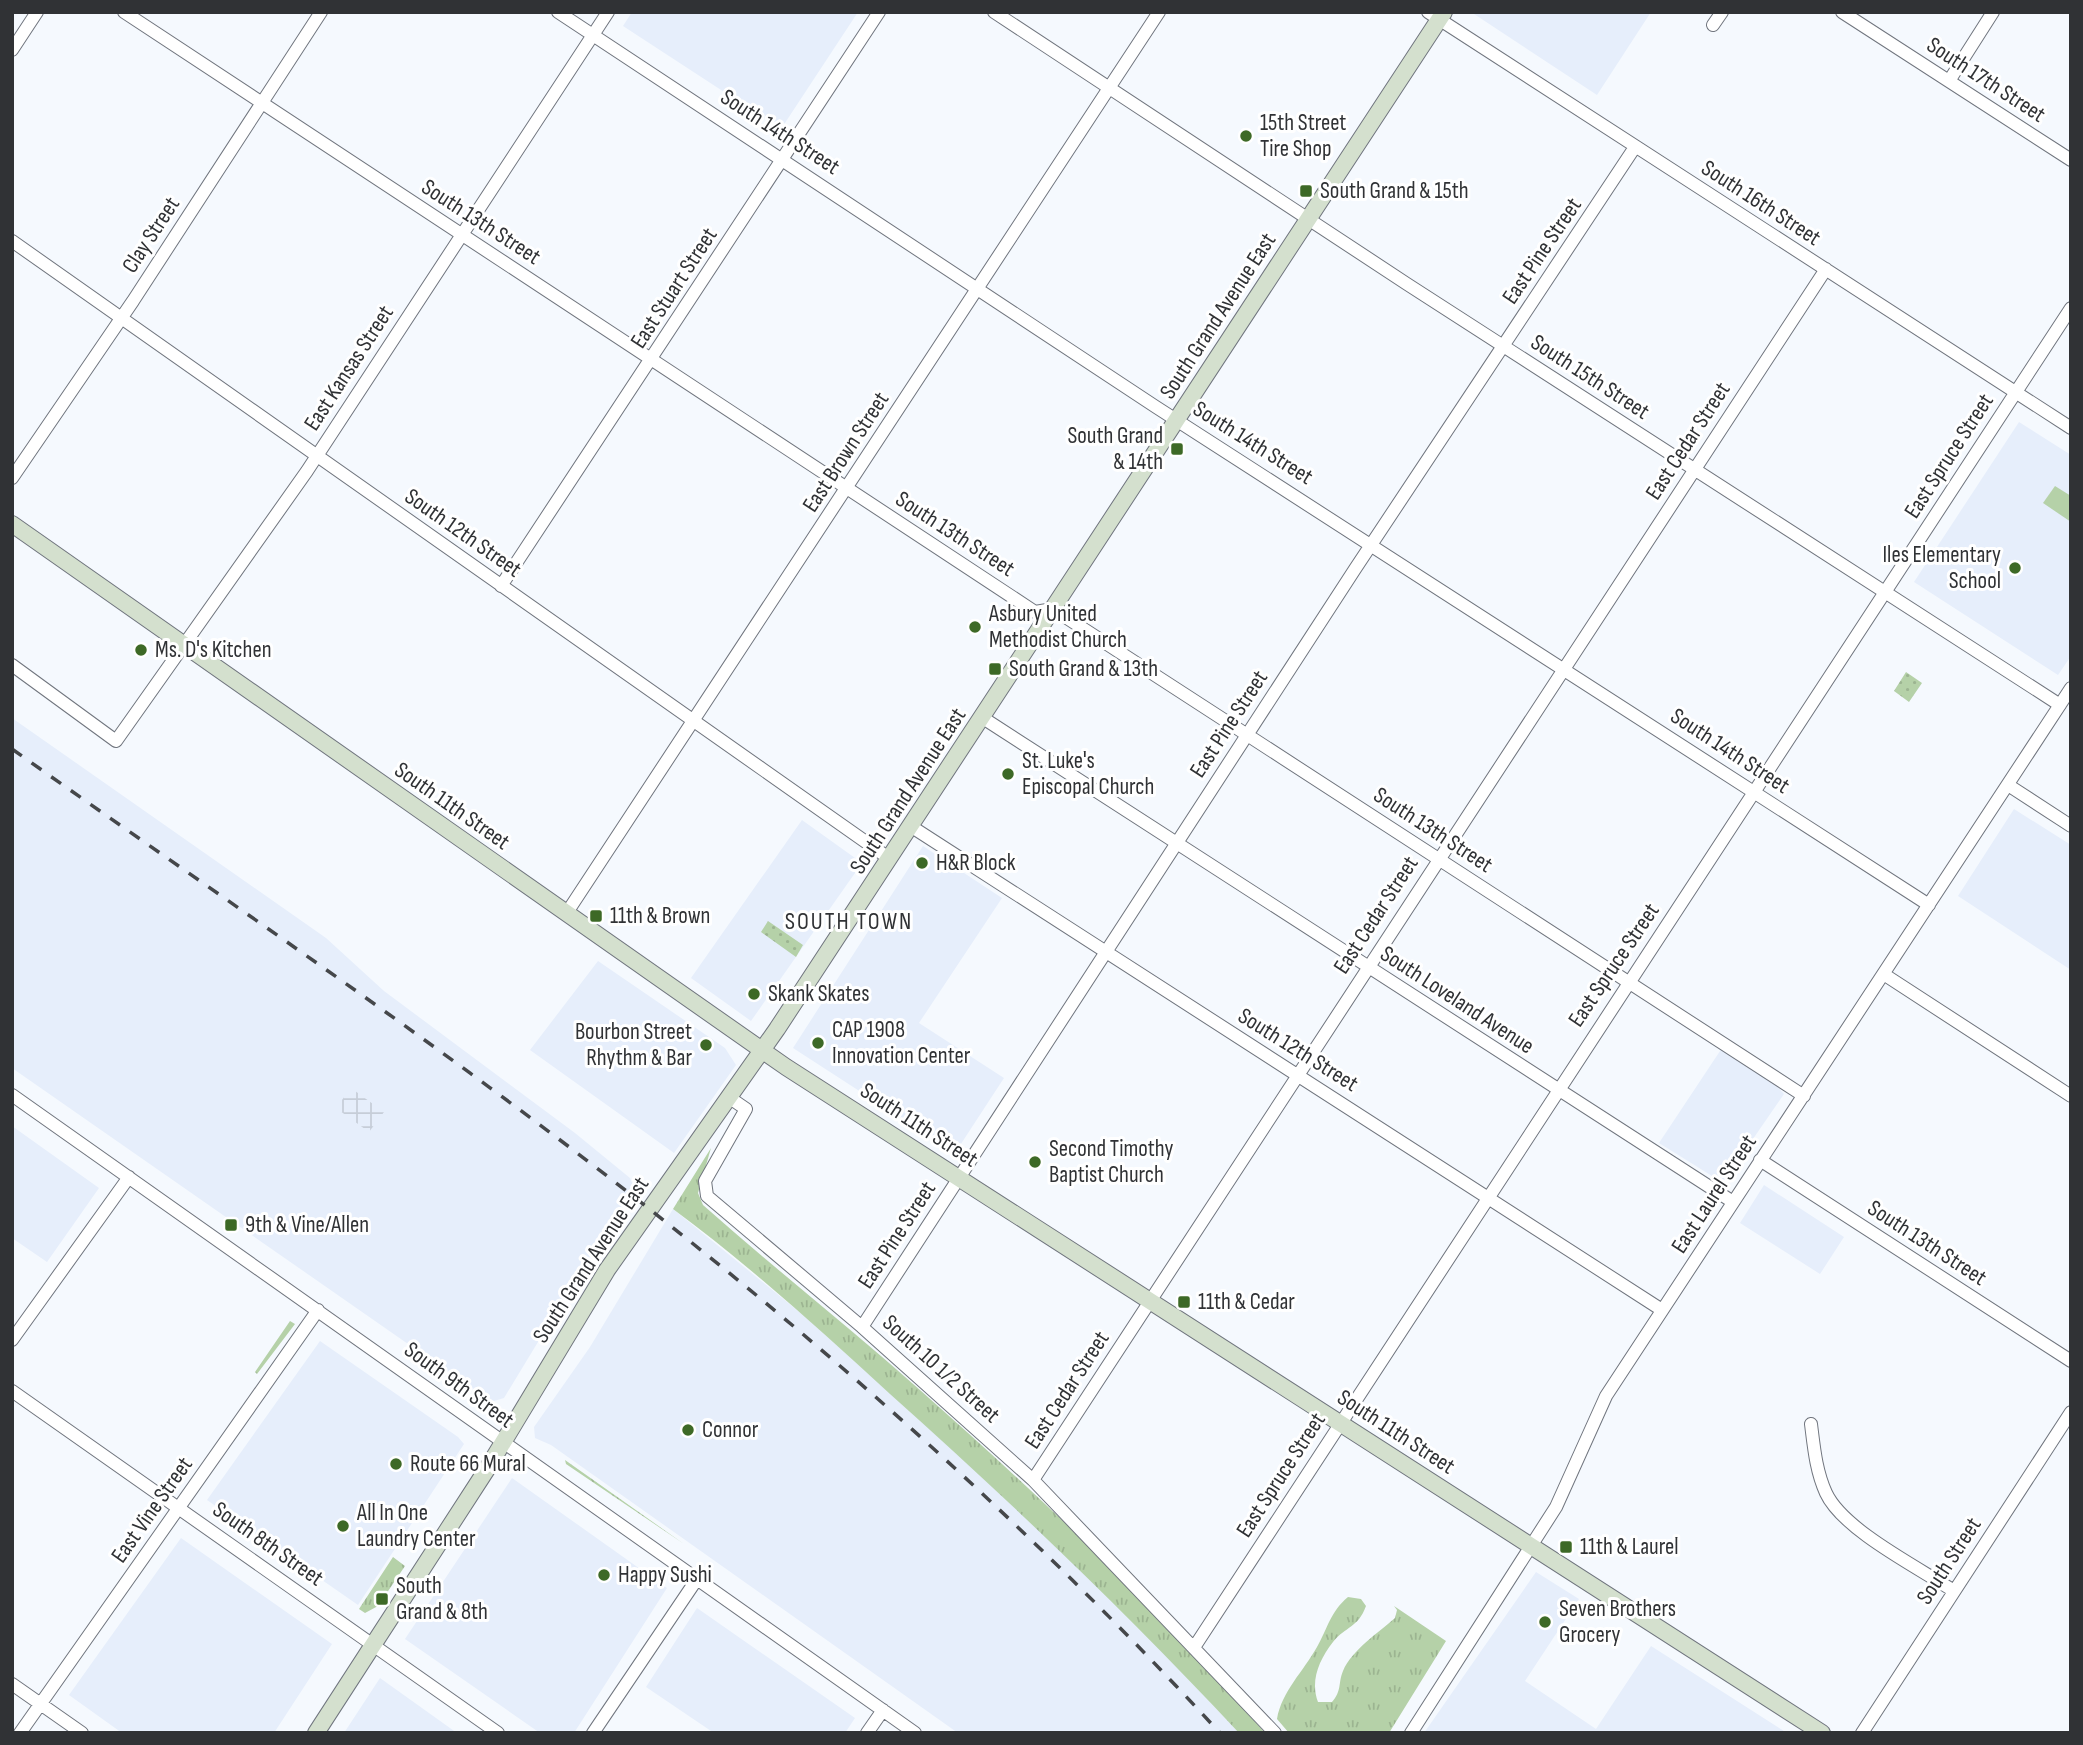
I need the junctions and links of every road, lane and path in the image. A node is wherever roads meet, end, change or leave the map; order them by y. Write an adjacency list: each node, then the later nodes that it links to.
1 (37, 12): 15 (street)
2 (124, 12): 18 (street, South 13th Street)
3 (321, 12): 18 (street, Clay Street)
4 (558, 12): 14 (street, South 14th Street)
5 (608, 12): 14 (street, East Kansas Street)
6 (879, 12): 20 (street, East Stuart Street)
7 (994, 12): 17 (street, South 15th Street)
8 (1159, 12): 17 (street, East Brown Street)
9 (1722, 12): 13 (street)
10 (1842, 12): 16 (street, South 17th Street)
11 (1993, 12): 16 (street)
12 (1437, 15): 19 (street, South 16th Street); 22 (street, South Grand Avenue East)
13 (1713, 25)
14 (593, 35): 20 (street, South 14th Street); 23 (street, East Kansas Street)
15 (12, 50)
16 (1949, 81): 21 (street, South 17th Street)
17 (1109, 89): 22 (street, South 15th Street); 26 (street, East Brown Street)
18 (262, 103): 23 (street, South 13th Street); 28 (street, Clay Street)
19 (1635, 147): 25 (street, South 16th Street); 29 (street, East Pine Street)
20 (783, 160): 26 (street, South 14th Street); 30 (street, East Stuart Street)
21 (2071, 160)
22 (1308, 220): 29 (street, South 15th Street); 32 (street, South Grand Avenue East)
23 (462, 235): 30 (street, South 13th Street); 34 (street, East Kansas Street)
24 (12, 241): 28 (street, South 12th Street)
25 (1826, 269): 31 (street, South 16th Street); 35 (street, East Cedar Street)
26 (978, 288): 32 (street, South 14th Street); 37 (street, East Brown Street)
27 (2071, 308): 31 (street, East Spruce Street)
28 (121, 319): 34 (street, South 12th Street); 36 (street, Clay Street)
29 (1504, 346): 35 (street, South 15th Street); 39 (street, East Pine Street)
30 (652, 360): 37 (street, South 13th Street); 40 (street, East Stuart Street)
31 (2016, 392): 33 (street, South 16th Street); 41 (street, East Spruce Street)
32 (1177, 420): 39 (street, South 14th Street); 42 (street, South Grand Avenue East)
33 (2071, 428)
34 (317, 456): 40 (street, South 12th Street); 43 (street, East Kansas Street)
35 (1695, 469): 41 (street, South 15th Street); 45 (street, East Cedar Street)
36 (12, 478)
37 (847, 489): 42 (street, South 13th Street); 49 (street, East Brown Street)
38 (12, 524): 43 (street, South 11th Street)
39 (1372, 544): 45 (street, South 14th Street); 50 (street, East Pine Street)
40 (501, 586): 49 (street, South 12th Street)
41 (1886, 592): 47 (street, South 15th Street); 52 (street, East Spruce Street)
42 (1053, 609): 48 (street, South Grand Avenue East); 50 (street, South 13th Street)
43 (186, 646): 44 (street, East Kansas Street); 59 (street, South 11th Street)
44 (12, 665)
45 (1563, 668): 52 (street, South 14th Street); 56 (street, East Cedar Street)
46 (2071, 688): 47 (street, East Laurel Street)
47 (2060, 705): 51 (street, East Laurel Street)
48 (983, 718): 54 (street, South Grand Avenue East); 55 (street, South Loveland Avenue)
49 (693, 722): 57 (street, South 12th Street); 59 (street, East Brown Street)
50 (1247, 736): 55 (street, East Pine Street); 56 (street, South 13th Street)
51 (2008, 785): 53 (street); 58 (street, East Laurel Street)
52 (1753, 791): 58 (street, South 14th Street); 63 (street, East Spruce Street)
53 (2071, 826)
54 (912, 827): 57 (street, South Grand Avenue East); 60 (street, South 12th Street)
55 (1176, 844): 60 (street, East Pine Street); 61 (street, South Loveland Avenue)
56 (1438, 858): 61 (street, East Cedar Street); 63 (street, South 13th Street)
57 (890, 859): 64 (street, South Grand Avenue East)
58 (1929, 905): 62 (street, East Laurel Street)
59 (566, 914): 64 (street, South 11th Street)
60 (1105, 952): 65 (street, South 12th Street); 73 (street, East Pine Street)
61 (1367, 966): 65 (street, East Cedar Street); 66 (street, South Loveland Avenue)
62 (1885, 975): 68 (street, East Laurel Street); 69 (street)
63 (1628, 980): 66 (street, East Spruce Street); 68 (street, South 13th Street)
64 (762, 1051): 70 (street, South Grand Avenue East); 73 (street, South 11th Street)
65 (1297, 1075): 74 (street, South 12th Street); 76 (street, East Cedar Street)
66 (1558, 1089): 74 (street, East Spruce Street); 75 (street, South Loveland Avenue)
67 (12, 1095): 72 (street, South 9th Street)
68 (1804, 1096): 71 (street, East Laurel Street)
69 (2071, 1096)
70 (730, 1098): 79 (street, South 10 1/2 Street); 86 (street, South Grand Avenue East)
71 (1760, 1160): 75 (street, East Laurel Street); 81 (street, South 13th Street)
72 (129, 1177): 77 (street, South 9th Street); 80 (street)
73 (959, 1179): 76 (street, South 11th Street); 79 (street, East Pine Street)
74 (1489, 1198): 78 (street, South 12th Street); 84 (street, East Spruce Street)
75 (1733, 1202): 78 (street, East Laurel Street)
76 (1150, 1301): 84 (street, South 11th Street); 87 (street, East Cedar Street)
77 (318, 1310): 86 (street, South 9th Street); 88 (street, East Vine Street)
78 (1662, 1310): 89 (street, East Laurel Street)
79 (862, 1327): 87 (street, South 10 1/2 Street)
80 (12, 1340)
81 (2071, 1361)
82 (12, 1391): 88 (street, South 8th Street)
83 (2071, 1412): 91 (street, South Street)
84 (1340, 1423): 89 (street, South 11th Street); 93 (street, East Spruce Street)
85 (1811, 1424): 91 (street)
86 (503, 1442): 90 (street, South 9th Street); 92 (street, South Grand Avenue East)
87 (1033, 1480): 93 (street, South 10 1/2 Street)
88 (179, 1507): 92 (street, South 8th Street); 95 (street, East Vine Street)
89 (1531, 1546): 105 (street, East Laurel Street); 106 (street, South 11th Street)
90 (697, 1578): 96 (street, South 9th Street); 101 (street)
91 (1954, 1591): 107 (street, South Street)
92 (374, 1645): 99 (street, South Grand Avenue East); 100 (street, South 8th Street)
93 (1195, 1646): 104 (street, South 10 1/2 Street)
94 (12, 1684): 95 (street)
95 (41, 1704): 97 (street, East Vine Street); 98 (street)
96 (883, 1710): 102 (street); 103 (street, South 9th Street)
97 (20, 1733)
98 (82, 1733)
99 (316, 1733)
100 (498, 1733)
101 (593, 1733)
102 (867, 1733)
103 (915, 1733)
104 (1275, 1733)
105 (1411, 1733)
106 (1822, 1733)
107 (1861, 1733)

